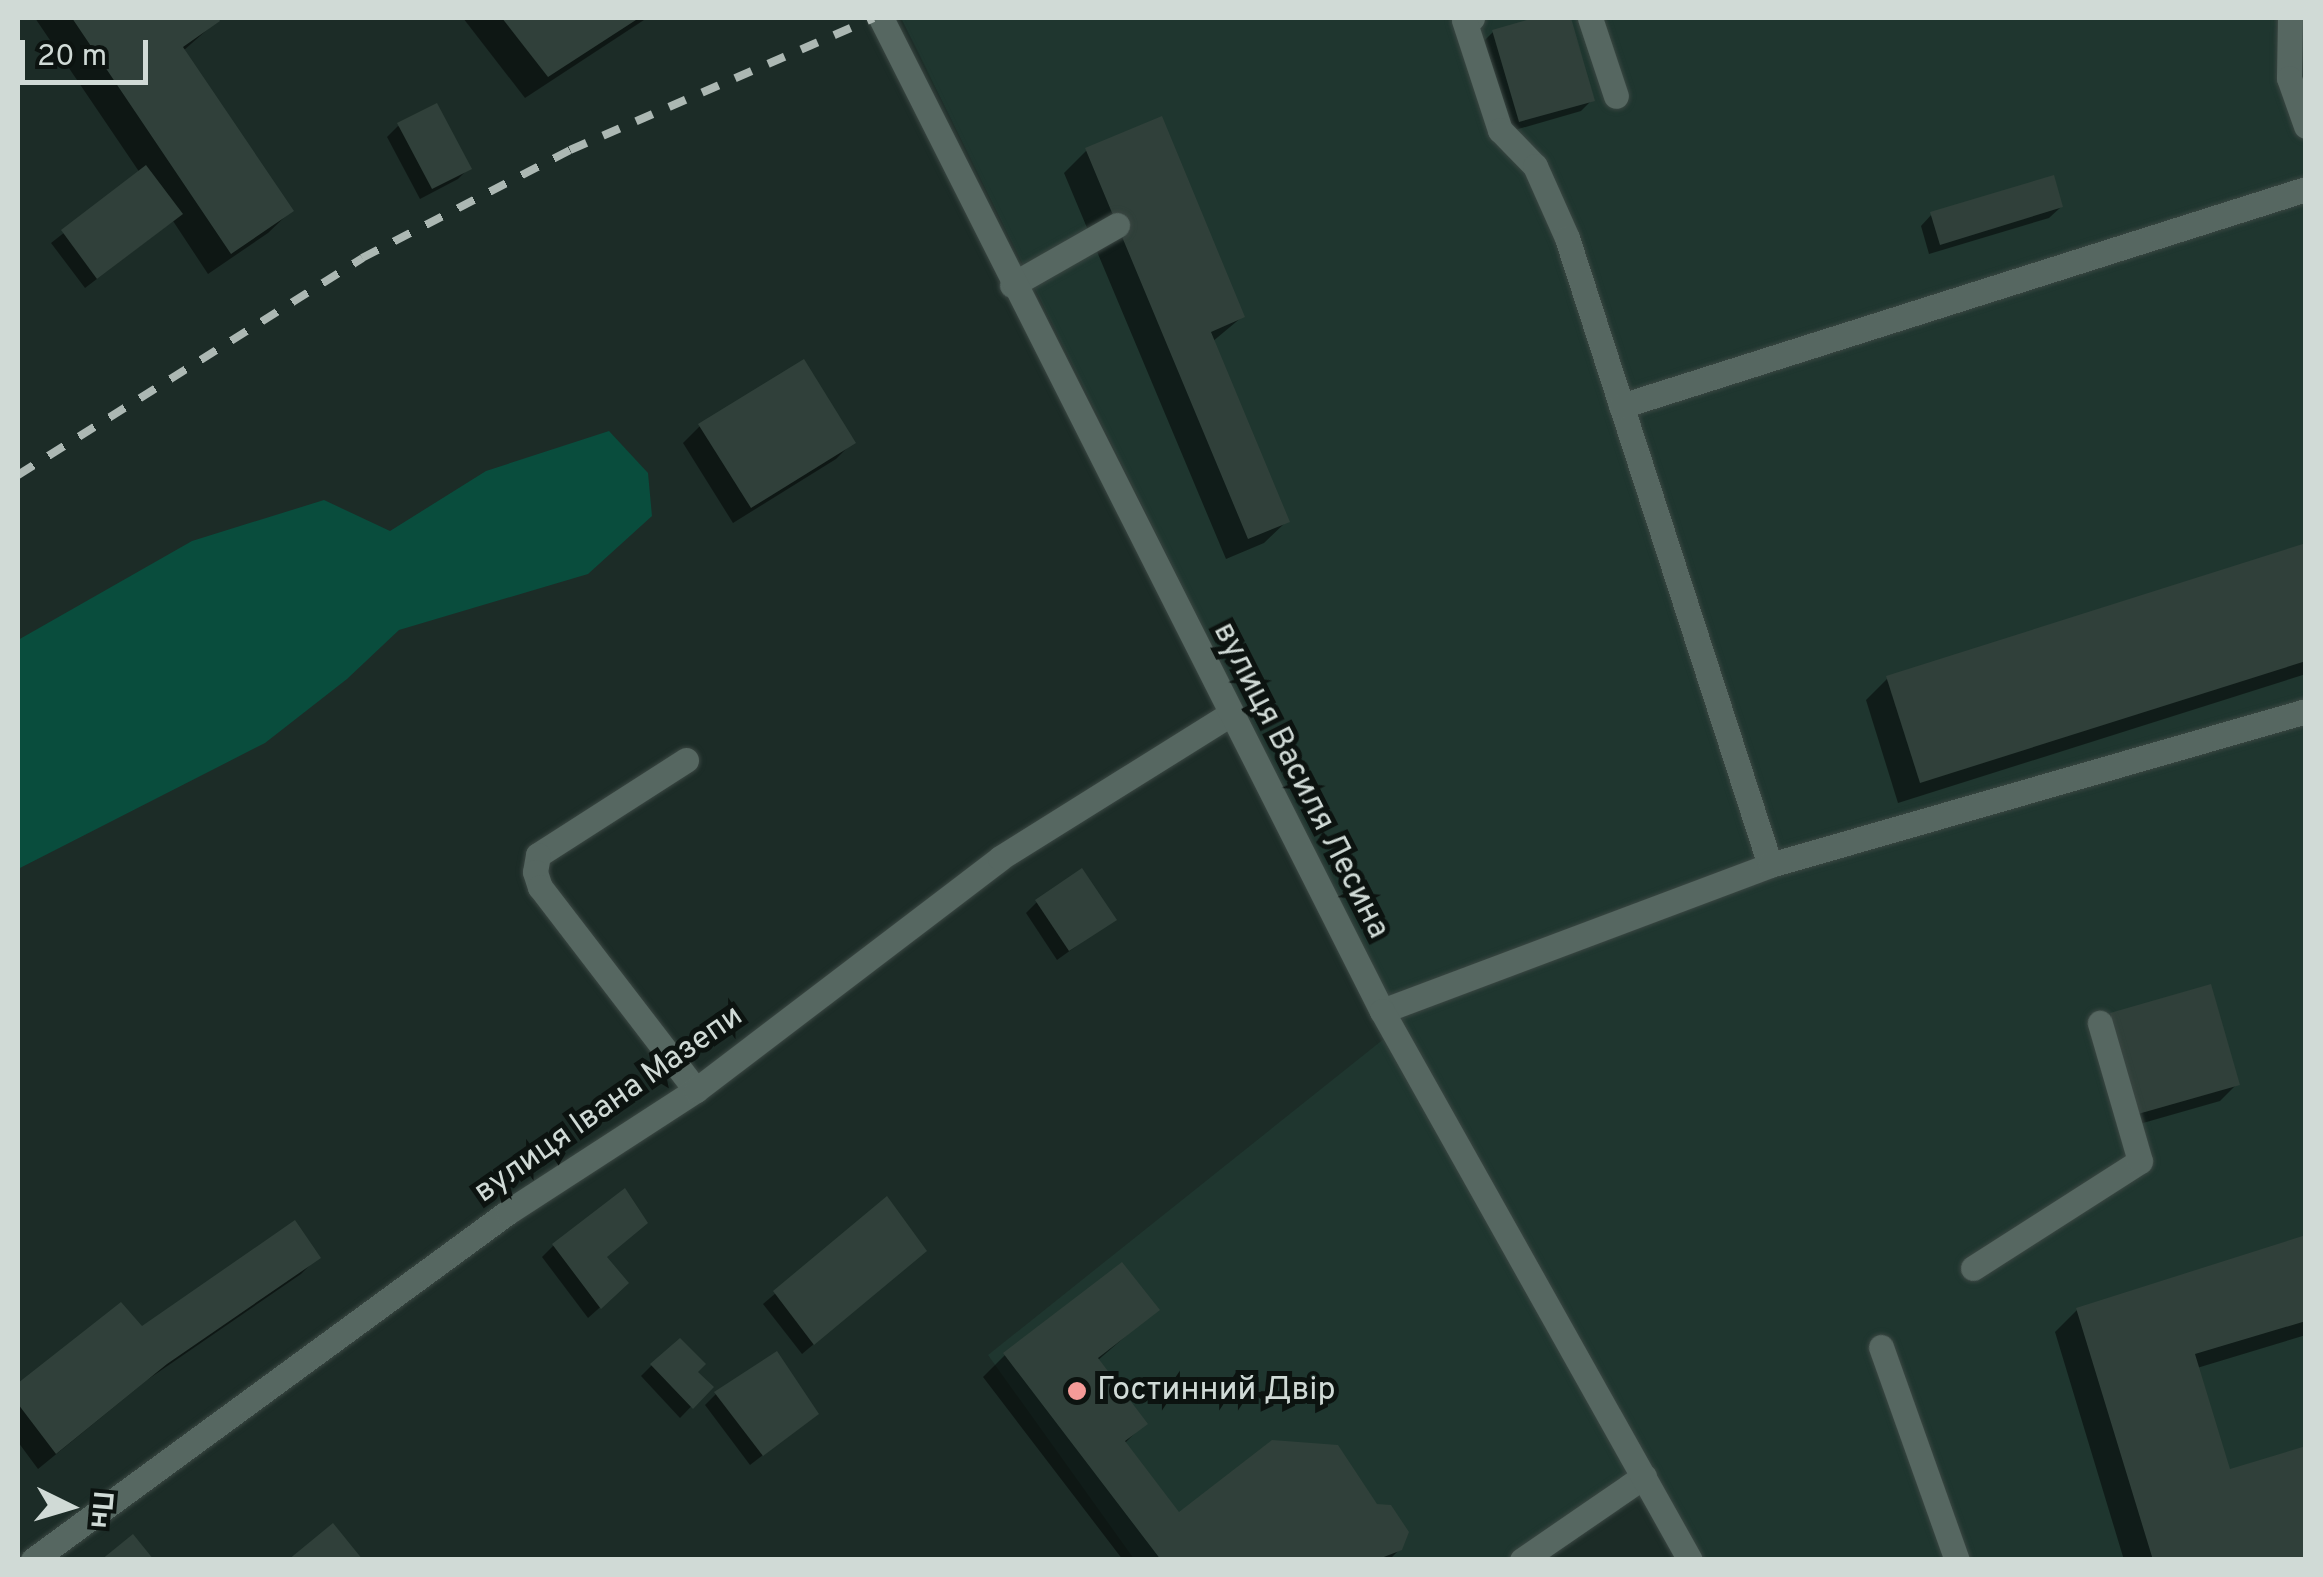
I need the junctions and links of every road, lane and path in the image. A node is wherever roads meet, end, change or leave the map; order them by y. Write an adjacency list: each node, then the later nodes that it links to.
1 (880, 18): 9 (street, вулиця Василя Лесина)
2 (1472, 18): 10 (street)
3 (1590, 18): 5 (street)
4 (2290, 18): 6 (street)
5 (1616, 96)
6 (2306, 126)
7 (2306, 189): 10 (street)
8 (1117, 225): 9 (street)
9 (1012, 285): 12 (street, вулиця Василя Лесина)
10 (1621, 406): 14 (street)
11 (2306, 711): 14 (street)
12 (1230, 716): 15 (street, вулиця Василя Лесина); 17 (street, вулиця Івана Мазепи)
13 (686, 760): 17 (street)
14 (1770, 865): 15 (street)
15 (1382, 1010): 20 (street, вулиця Василя Лесина)
16 (2100, 1023): 18 (street)
17 (696, 1090): 21 (street, вулиця Івана Мазепи)
18 (1973, 1268)
19 (1882, 1348): 24 (street)
20 (1644, 1476): 22 (street); 23 (street, вулиця Василя Лесина)
21 (32, 1560)
22 (1522, 1560)
23 (1690, 1560)
24 (1958, 1560)

